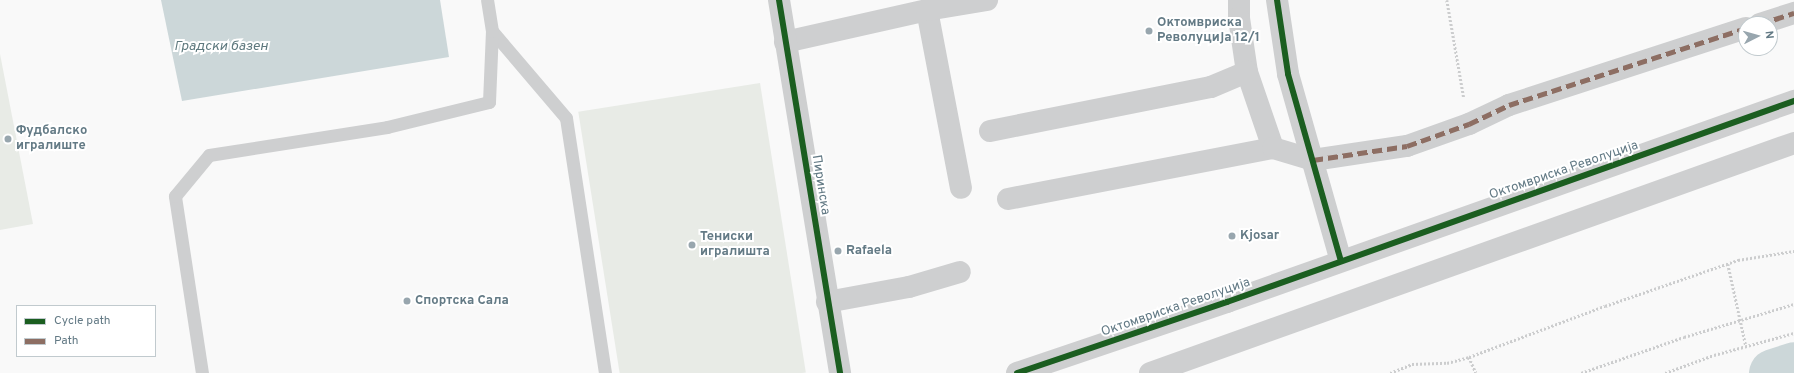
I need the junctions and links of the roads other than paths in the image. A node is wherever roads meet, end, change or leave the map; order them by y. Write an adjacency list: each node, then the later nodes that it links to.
1 (487, 0): 9 (lane)
2 (779, 0): 11 (street, Пиринска)
3 (987, 0): 6 (street)
4 (1239, 0): 12 (street)
5 (1277, 0): 17 (street)
6 (927, 10): 11 (street); 18 (street)
7 (1794, 13): 8 (street)
8 (1778, 18)
9 (492, 30): 23 (lane); 24 (lane)
10 (1738, 31): 17 (street)
11 (786, 42): 22 (street, Пиринска)
12 (1247, 72): 14 (street); 16 (street)
13 (1794, 101): 20 (street, Октомвриска Револуција)
14 (990, 131)
15 (1794, 143): 27 (street)
16 (1273, 148): 17 (street); 19 (street)
17 (1313, 160): 20 (street)
18 (961, 188)
19 (1008, 199)
20 (1341, 261): 26 (street, Октомвриска Револуција)
21 (960, 272): 22 (street)
22 (827, 302): 25 (street, Пиринска)
23 (202, 373)
24 (605, 373)
25 (840, 373)
26 (1017, 373)
27 (1150, 373)

